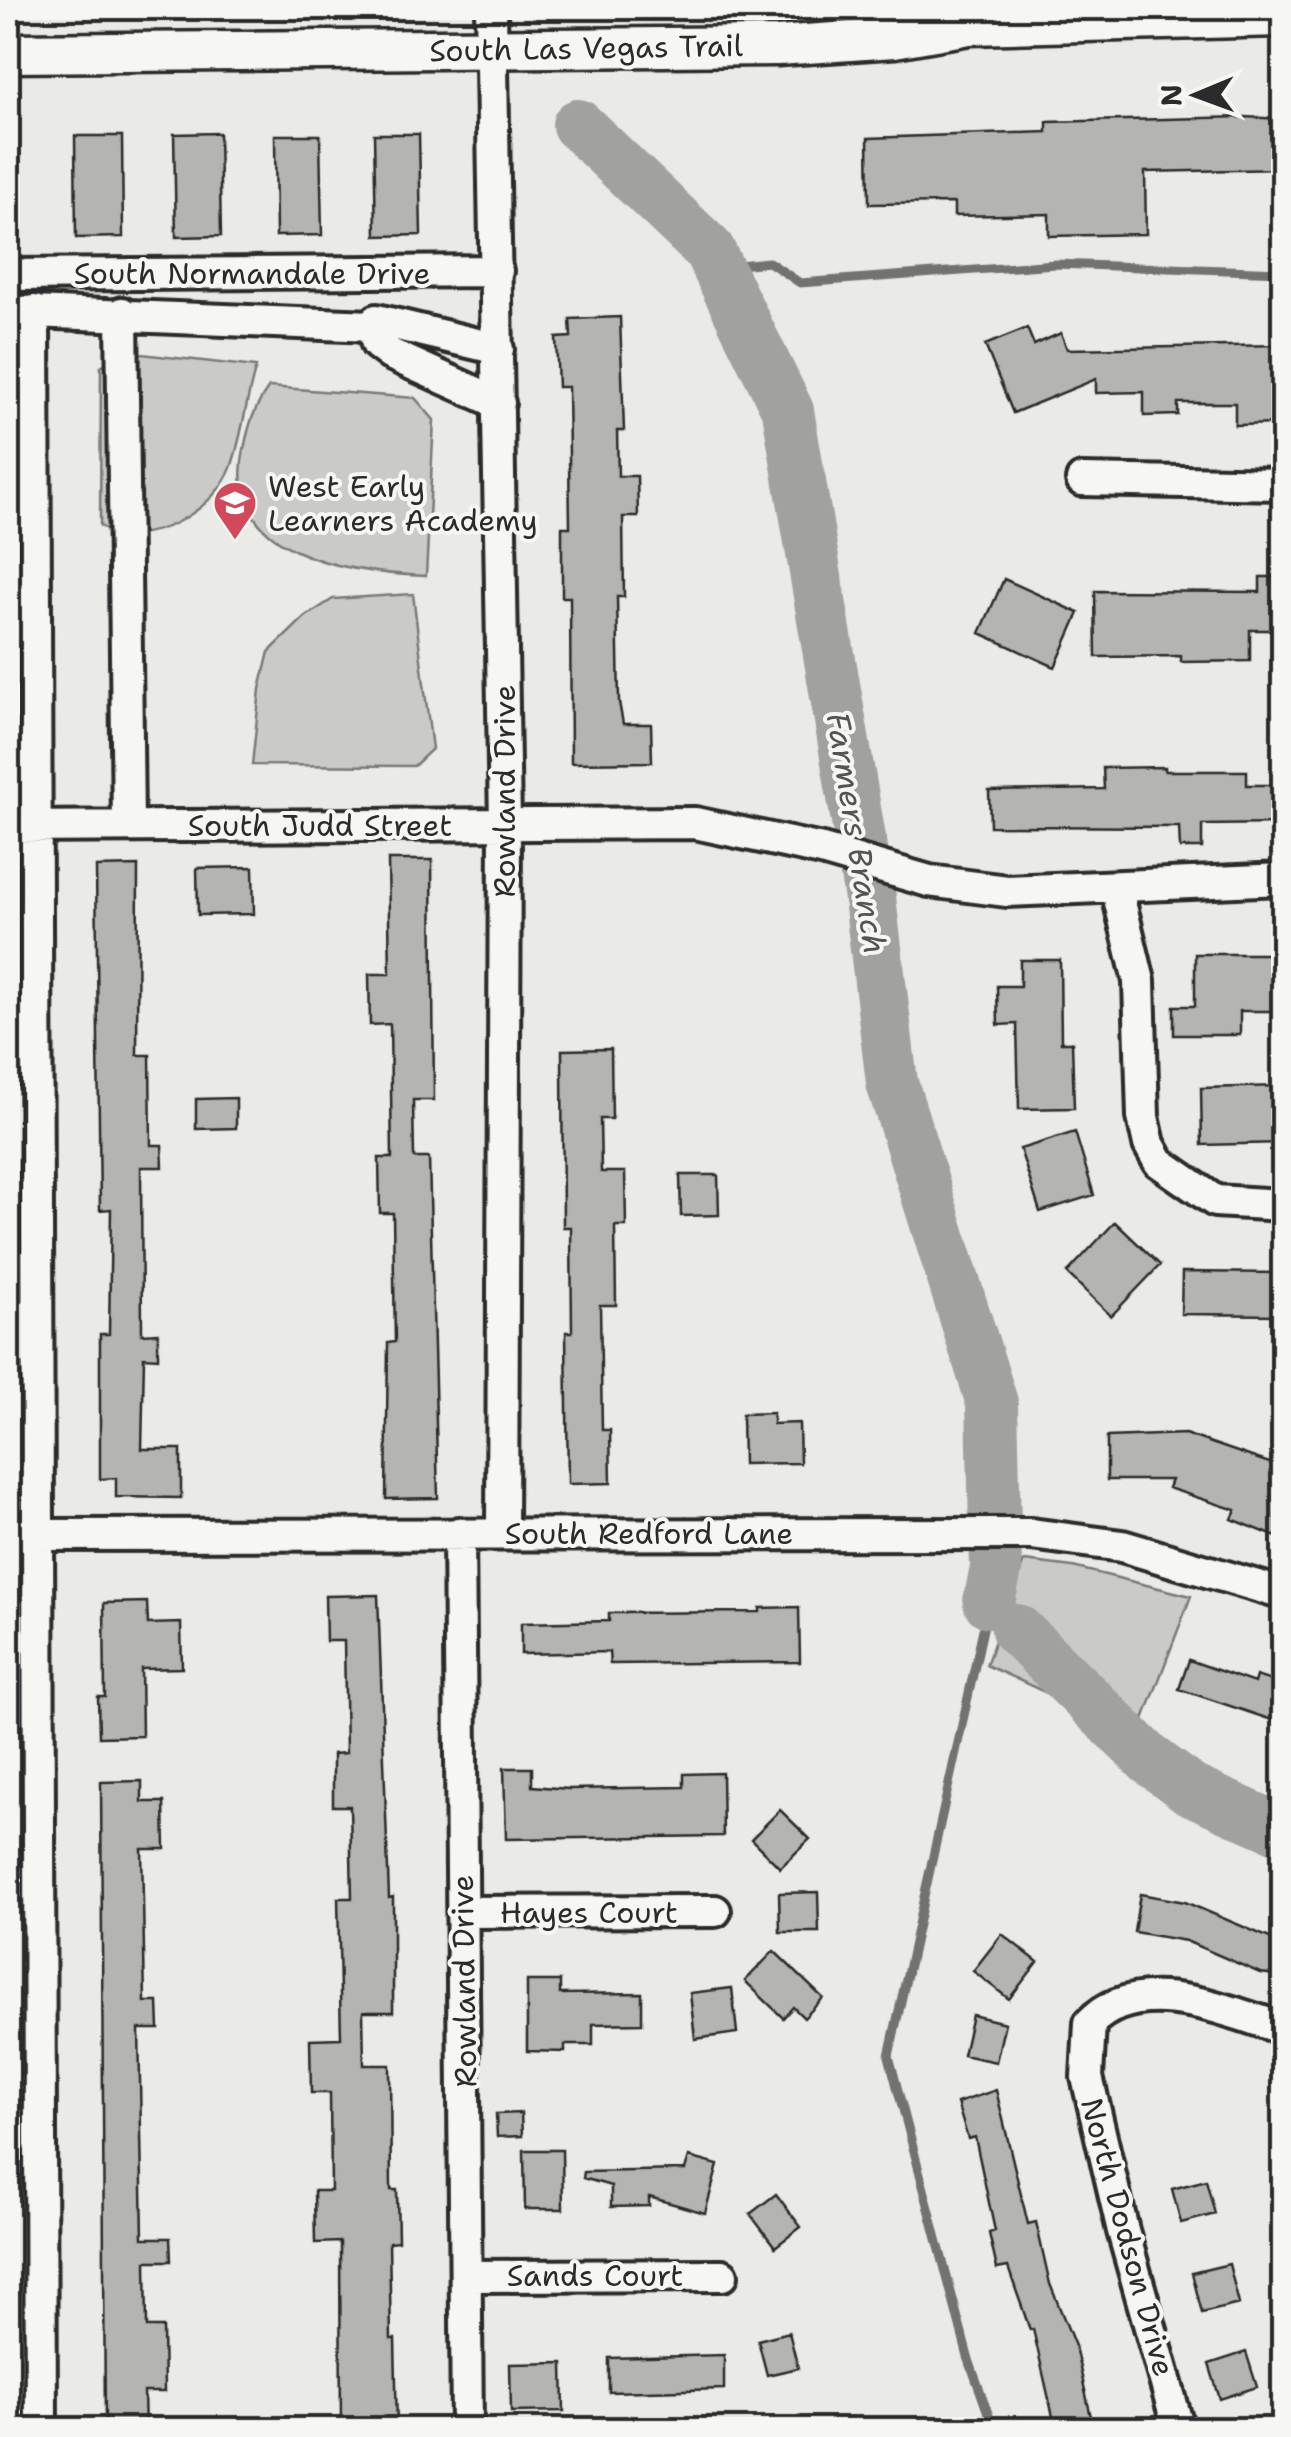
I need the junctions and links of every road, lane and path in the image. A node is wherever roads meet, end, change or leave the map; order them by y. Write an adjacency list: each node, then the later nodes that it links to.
1 (492, 8): 3 (street, Rowland Drive)
2 (1284, 16): 3 (main road, South Las Vegas Trail)
3 (492, 49): 4 (main road, South Las Vegas Trail); 5 (street, Rowland Drive)
4 (8, 53)
5 (497, 271): 6 (street, South Normandale Drive); 10 (street, Rowland Drive)
6 (8, 275)
7 (21, 311): 8 (street); 16 (street)
8 (122, 313): 9 (street); 15 (street)
9 (372, 326): 10 (street); 11 (street)
10 (498, 348): 11 (street, Rowland Drive)
11 (499, 403): 14 (street, Rowland Drive)
12 (1082, 480): 13 (street)
13 (1284, 484)
14 (505, 824): 15 (street, South Judd Street); 18 (street, South Judd Street); 21 (street, Rowland Drive)
15 (128, 826): 16 (street, South Judd Street)
16 (21, 827): 22 (street)
17 (1284, 879): 18 (street, South Judd Street)
18 (1117, 890): 19 (street)
19 (1284, 1205)
20 (458, 1534): 21 (street, South Redford Lane); 22 (street, South Redford Lane); 25 (street, Rowland Drive)
21 (502, 1534): 23 (street, South Redford Lane)
22 (21, 1535): 29 (street)
23 (1284, 1594)
24 (715, 1911): 25 (street, Hayes Court)
25 (463, 1912): 28 (street, Rowland Drive)
26 (1284, 2029): 31 (street, North Dodson Drive)
27 (722, 2275): 28 (street, Sands Court)
28 (467, 2276): 30 (street, Rowland Drive)
29 (41, 2430)
30 (467, 2430)
31 (1179, 2430)

